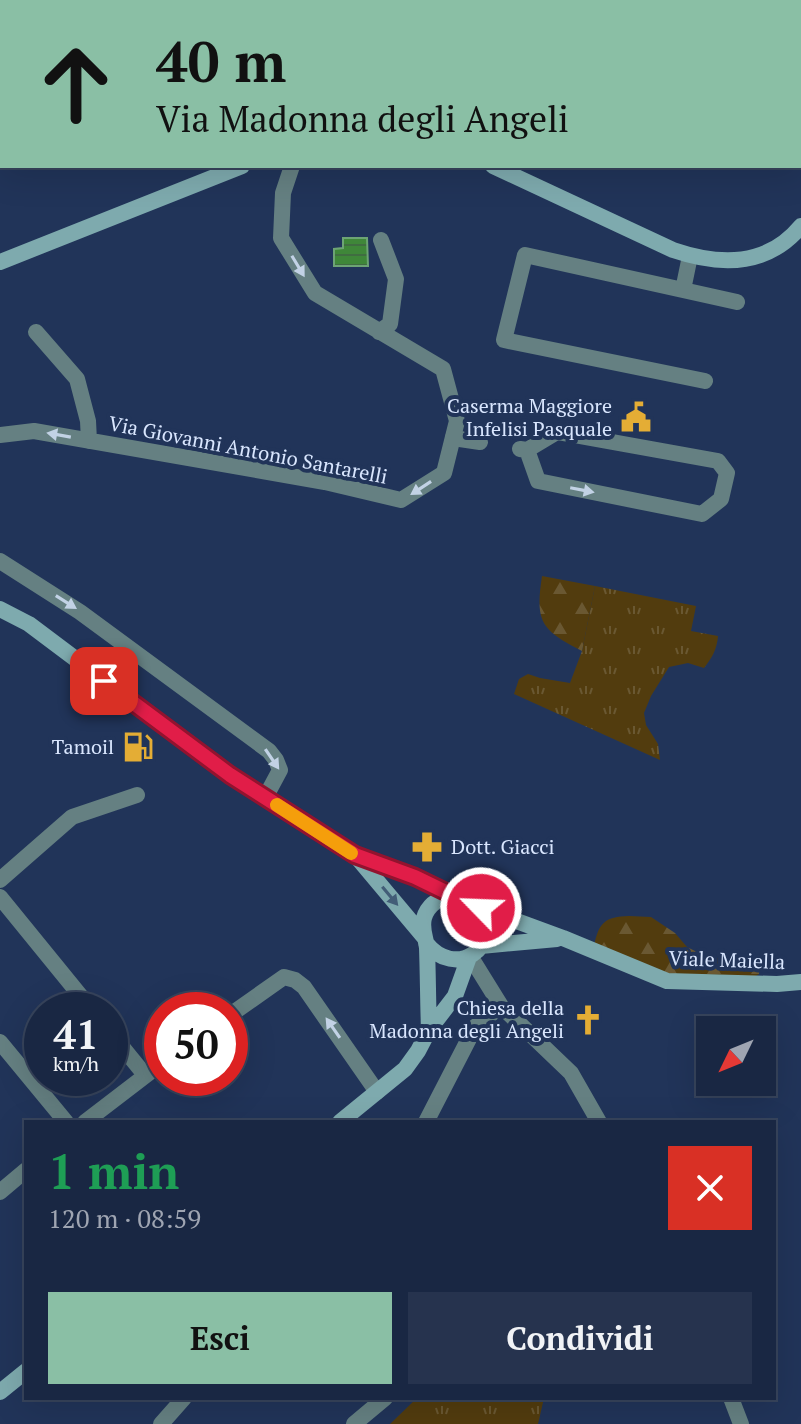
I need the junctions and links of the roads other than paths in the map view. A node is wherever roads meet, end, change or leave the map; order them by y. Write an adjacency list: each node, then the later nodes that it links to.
1 (237, 168): 7 (main road)
2 (291, 168): 11 (street, Via Giovanni Antonio Santarelli, one-way to 11)
3 (497, 168): 6 (main road)
4 (801, 226): 6 (main road)
5 (381, 240): 11 (street)
6 (690, 256): 8 (street)
7 (0, 262)
8 (683, 290): 9 (street); 12 (street)
9 (737, 302)
10 (36, 332): 15 (street)
11 (379, 332): 14 (street, Via Giovanni Antonio Santarelli)
12 (705, 381)
13 (0, 435): 15 (street, Via Giovanni Antonio Santarelli, one-way to 13)
14 (453, 438): 15 (street, Via Giovanni Antonio Santarelli, one-way to 15); 16 (street)
15 (89, 441)
16 (480, 442)
17 (524, 450): 17 (street, one-way to 17)
18 (0, 561): 21 (street, one-way to 21)
19 (0, 609): 21 (main road)
20 (137, 795): 23 (street)
21 (265, 798): 22 (main road)
22 (355, 855): 24 (main road); 28 (main road, one-way to 28)
23 (0, 880)
24 (452, 895): 26 (main road); 28 (main road)
25 (0, 897): 31 (street)
26 (481, 908): 27 (main road, Viale Maiella); 29 (main road)
27 (563, 938): 29 (main road); 30 (main road, Viale Maiella)
28 (425, 940): 29 (main road); 34 (main road)
29 (473, 953): 33 (street); 34 (main road)
30 (801, 982)
31 (77, 992)
32 (248, 1002): 39 (street, one-way to 32)
33 (501, 1006): 43 (street); 44 (street)
34 (429, 1030): 39 (main road)
35 (0, 1042): 40 (street)
36 (128, 1054): 37 (street)
37 (144, 1074)
38 (144, 1076): 41 (street)
39 (377, 1092): 42 (main road)
40 (64, 1120)
41 (88, 1120)
42 (342, 1120)
43 (427, 1120)
44 (598, 1120)
45 (24, 1172): 46 (street)
46 (0, 1192)
47 (24, 1373): 48 (main road)
48 (0, 1392)
49 (182, 1400): 52 (street)
50 (383, 1400): 53 (street)
51 (732, 1400): 54 (street)
52 (161, 1424)
53 (354, 1424)
54 (741, 1424)

